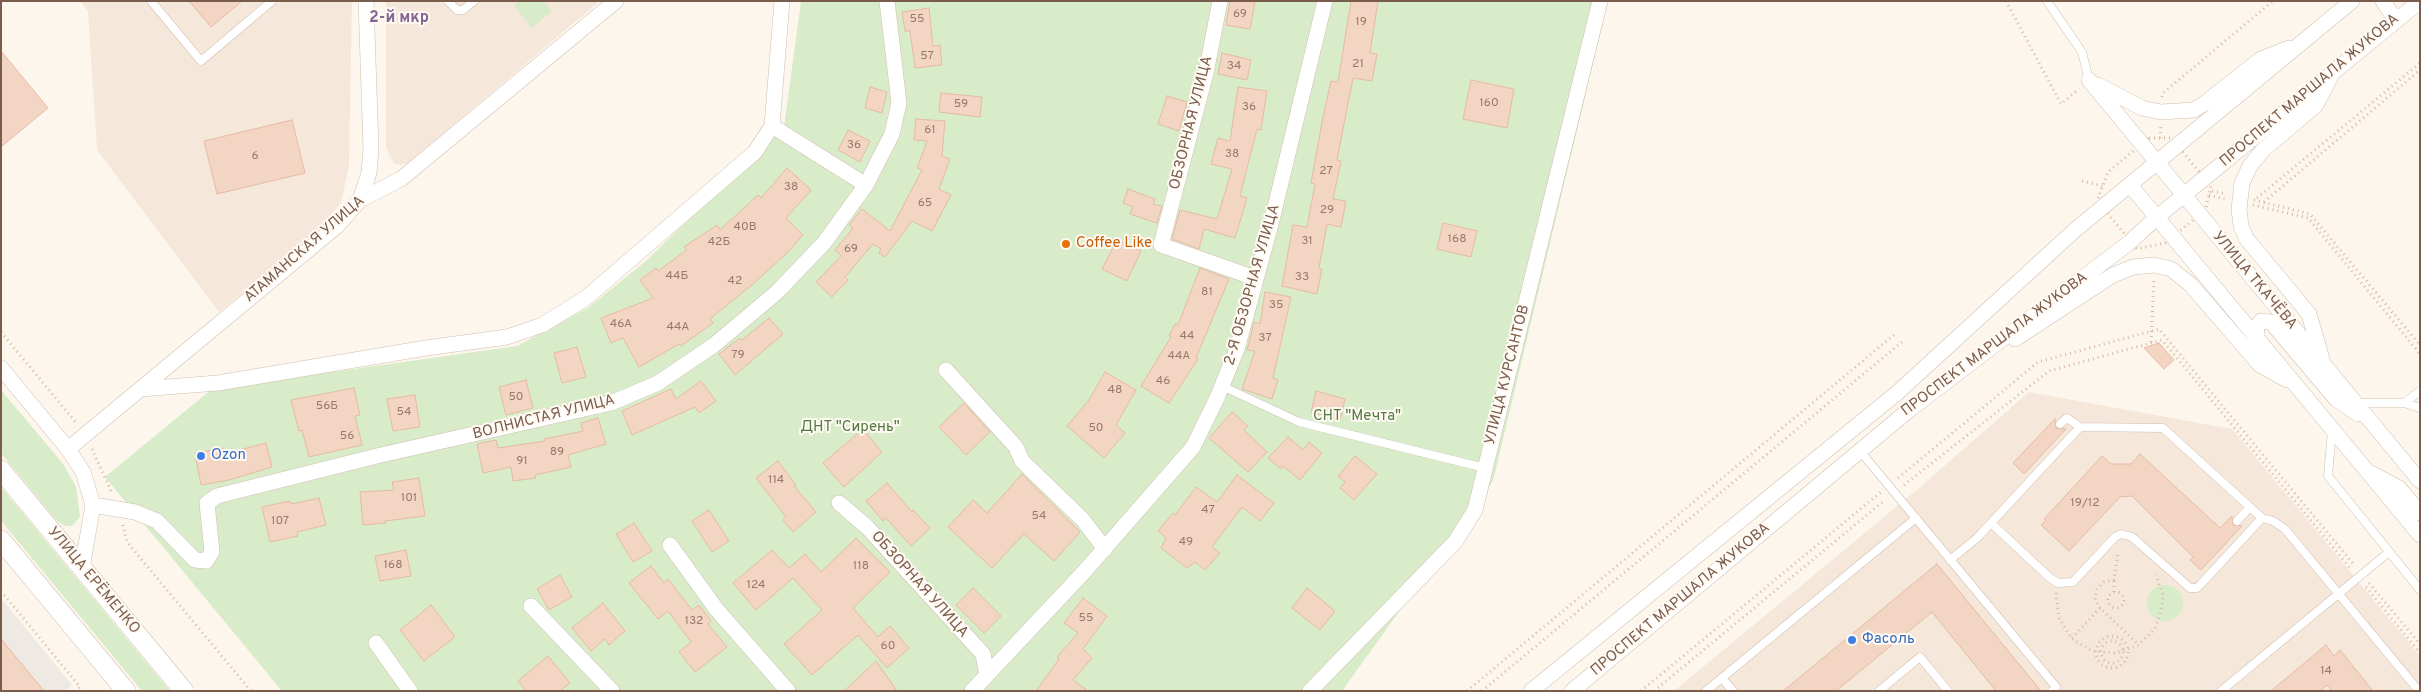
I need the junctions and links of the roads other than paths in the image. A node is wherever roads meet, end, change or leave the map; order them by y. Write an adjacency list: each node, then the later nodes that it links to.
1 (151, 1): 2 (lane)
2 (272, 1)
3 (366, 1): 25 (street)
4 (448, 1): 5 (lane)
5 (474, 1)
6 (616, 1): 25 (street, АТАМАНСКАЯ УЛИЦА)
7 (782, 1): 20 (street)
8 (887, 1): 22 (street, ВОЛНИСТАЯ УЛИЦА)
9 (1220, 1): 27 (street, ОБЗОРНАЯ УЛИЦА)
10 (1325, 1): 27 (street, 2-Я ОБЗОРНАЯ УЛИЦА)
11 (1600, 1): 46 (street, УЛИЦА КУРСАНТОВ)
12 (2047, 1): 19 (lane)
13 (2352, 1): 17 (street, ПРОСПЕКТ МАРШАЛА ЖУКОВА)
14 (2383, 1): 16 (street)
15 (2420, 1): 16 (street, ПРОСПЕКТ МАРШАЛА ЖУКОВА)
16 (2398, 19): 18 (street, ПРОСПЕКТ МАРШАЛА ЖУКОВА)
17 (2300, 44): 19 (street); 21 (street, ПРОСПЕКТ МАРШАЛА ЖУКОВА)
18 (2332, 74): 24 (street, ПРОСПЕКТ МАРШАЛА ЖУКОВА); 30 (street)
19 (2089, 80): 21 (street, УЛИЦА ТКАЧЁВА)
20 (772, 126): 22 (street); 35 (street)
21 (2156, 163): 23 (street, ПРОСПЕКТ МАРШАЛА ЖУКОВА); 24 (street, УЛИЦА ТКАЧЁВА)
22 (866, 185): 51 (street, ВОЛНИСТАЯ УЛИЦА)
23 (2130, 185): 26 (street); 79 (street, ПРОСПЕКТ МАРШАЛА ЖУКОВА)
24 (2183, 196): 26 (street, ПРОСПЕКТ МАРШАЛА ЖУКОВА); 30 (street, УЛИЦА ТКАЧЁВА)
25 (360, 200): 35 (street, АТАМАНСКАЯ УЛИЦА)
26 (2156, 218): 28 (street); 29 (street, ПРОСПЕКТ МАРШАЛА ЖУКОВА)
27 (1255, 278): 33 (street, 2-Я ОБЗОРНАЯ УЛИЦА)
28 (2256, 338): 34 (street); 40 (street)
29 (2002, 340): 34 (street); 45 (street, ПРОСПЕКТ МАРШАЛА ЖУКОВА)
30 (2324, 366): 37 (street, УЛИЦА ТКАЧЁВА)
31 (1, 368): 44 (street)
32 (946, 370): 61 (street)
33 (1222, 386): 46 (lane); 61 (street, 2-Я ОБЗОРНАЯ УЛИЦА)
34 (2296, 386): 43 (street)
35 (141, 389): 44 (street, АТАМАНСКАЯ УЛИЦА)
36 (2420, 391): 38 (lane)
37 (2355, 403): 38 (lane); 40 (street, УЛИЦА ТКАЧЁВА)
38 (2404, 403): 39 (lane)
39 (2420, 408)
40 (2370, 422): 49 (street, УЛИЦА ТКАЧЁВА)
41 (2060, 424): 42 (lane)
42 (2080, 427): 52 (lane); 57 (lane)
43 (2332, 429): 47 (street); 62 (lane)
44 (68, 449): 51 (street)
45 (1860, 451): 54 (lane); 80 (street, ПРОСПЕКТ МАРШАЛА ЖУКОВА)
46 (1485, 468): 78 (street, УЛИЦА КУРСАНТОВ)
47 (2366, 469): 53 (street); 58 (street)
48 (1, 470): 64 (street, УЛИЦА ЕРЁМЕНКО)
49 (2420, 481)
50 (839, 503): 69 (street, ОБЗОРНАЯ УЛИЦА)
51 (93, 505): 64 (street)
52 (2250, 507): 55 (lane); 56 (lane)
53 (2420, 513)
54 (1916, 518): 63 (lane); 70 (lane)
55 (2262, 518): 57 (lane); 66 (lane)
56 (2237, 521)
57 (1991, 523): 63 (lane)
58 (2420, 535)
59 (1, 540): 72 (street)
60 (670, 545): 76 (street)
61 (1105, 549): 69 (street, 2-Я ОБЗОРНАЯ УЛИЦА)
62 (2389, 552): 65 (lane); 66 (lane)
63 (1950, 560): 71 (lane)
64 (82, 568): 73 (street, УЛИЦА ЕРЁМЕНКО)
65 (2420, 590)
66 (2338, 594): 85 (lane); 86 (lane)
67 (531, 606): 75 (street)
68 (376, 643): 74 (street)
69 (987, 675): 77 (street, 2-Я ОБЗОРНАЯ УЛИЦА)
70 (1722, 678): 81 (lane); 82 (lane)
71 (2055, 690)
72 (125, 691)
73 (184, 691)
74 (410, 691)
75 (612, 691)
76 (788, 691)
77 (972, 691)
78 (1310, 691)
79 (1531, 691)
80 (1572, 691)
81 (1706, 691)
82 (1733, 691)
83 (1879, 691): 84 (lane)
84 (1948, 691)
85 (2221, 691)
86 (2419, 691)

